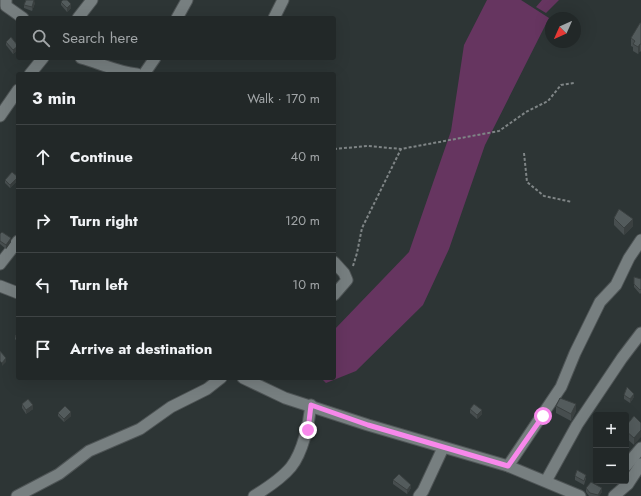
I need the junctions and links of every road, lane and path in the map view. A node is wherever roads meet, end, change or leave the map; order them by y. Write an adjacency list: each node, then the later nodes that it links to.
1 (6, 0): 5 (street)
2 (92, 0): 6 (street)
3 (187, 0): 7 (street)
4 (283, 0): 8 (street)
5 (20, 16)
6 (80, 16)
7 (178, 16)
8 (275, 16)
9 (41, 60): 12 (street)
10 (88, 60): 13 (street)
11 (154, 60): 14 (street)
12 (32, 72)
13 (120, 72)
14 (145, 72)
15 (574, 83): 18 (path)
16 (16, 93): 17 (street)
17 (0, 116)
18 (401, 148): 19 (path); 26 (path)
19 (336, 149)
20 (524, 153): 21 (path)
21 (572, 202)
22 (641, 240): 38 (street)
23 (16, 243): 24 (street)
24 (0, 264)
25 (336, 264): 26 (street)
26 (347, 280): 29 (street)
27 (0, 286): 28 (street)
28 (16, 292)
29 (336, 293)
30 (641, 333): 39 (street)
31 (218, 380): 42 (street)
32 (247, 380): 33 (street)
33 (311, 405): 34 (street); 43 (street)
34 (443, 448): 38 (street); 44 (street)
35 (641, 448): 36 (street)
36 (629, 462)
37 (641, 464): 46 (street)
38 (508, 466): 39 (street)
39 (546, 481): 41 (street)
40 (616, 484): 46 (street)
41 (567, 494): 45 (street)
42 (17, 496)
43 (254, 496)
44 (419, 496)
45 (580, 496)
46 (613, 496)

